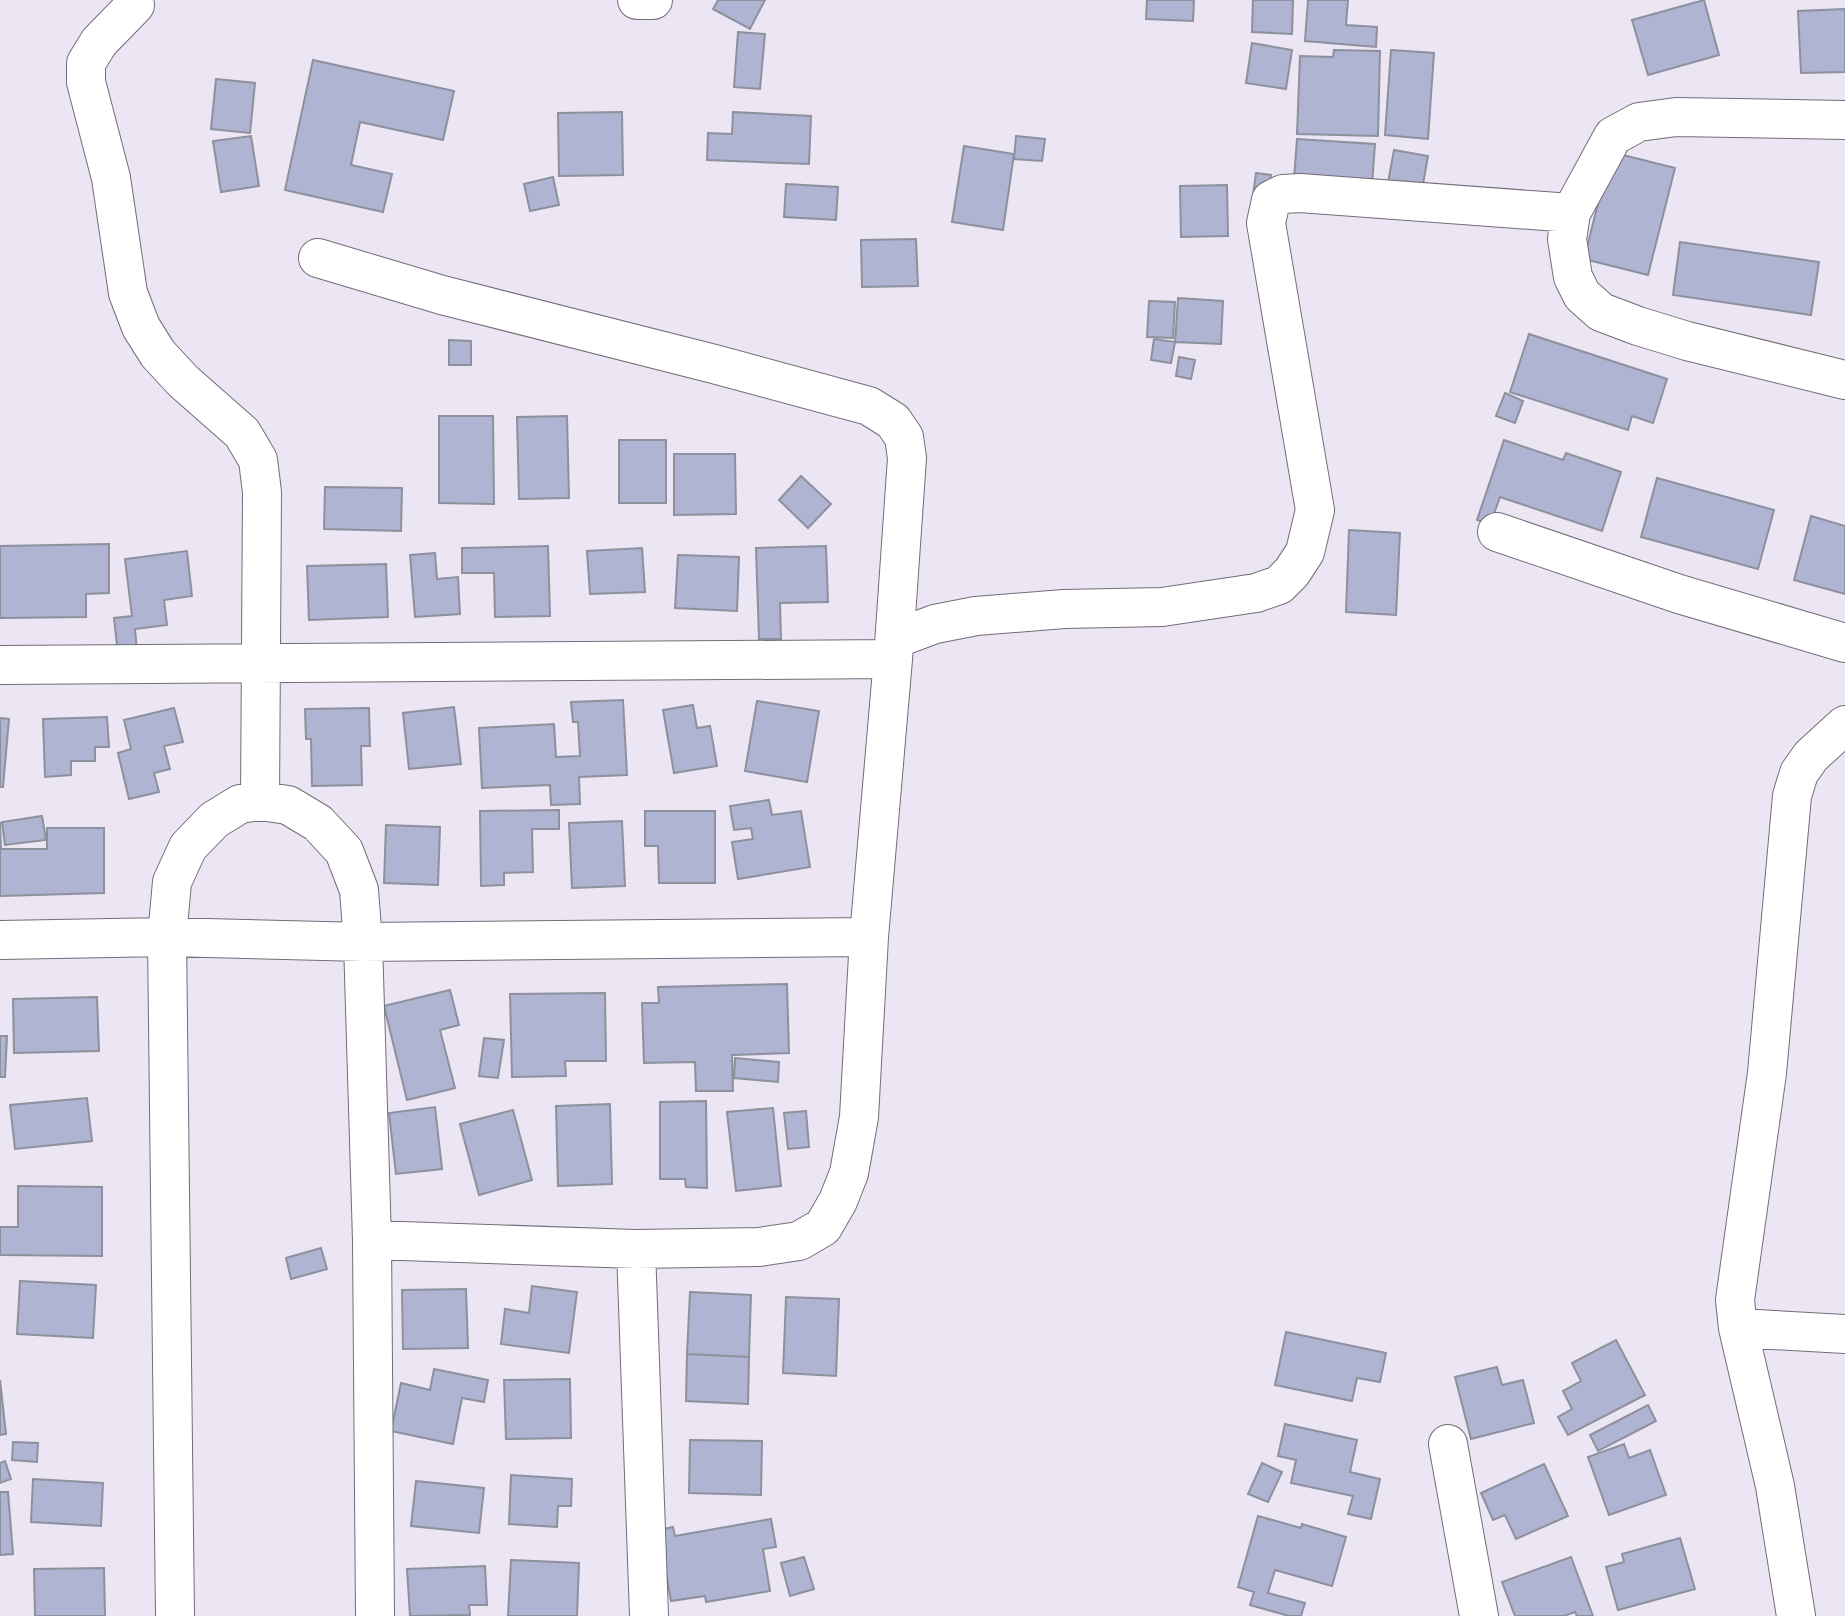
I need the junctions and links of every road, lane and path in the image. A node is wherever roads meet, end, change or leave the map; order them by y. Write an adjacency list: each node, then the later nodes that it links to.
1 (637, 0): 2 (street)
2 (653, 0)
3 (135, 5): 11 (street)
4 (1845, 120): 5 (street)
5 (1571, 213): 7 (street); 10 (street)
6 (318, 258): 10 (street)
7 (1845, 380)
8 (1497, 532): 9 (street)
9 (1845, 643)
10 (894, 649): 11 (street); 16 (street)
11 (260, 663): 12 (street); 14 (street)
12 (0, 664)
13 (1845, 725): 21 (street)
14 (260, 801): 15 (street); 18 (street)
15 (167, 937): 17 (street); 18 (street); 24 (street)
16 (869, 937): 18 (street); 20 (street)
17 (0, 940)
18 (363, 942): 19 (street)
19 (372, 1240): 20 (street); 25 (street)
20 (636, 1249): 26 (street)
21 (1738, 1328): 22 (street); 28 (street)
22 (1845, 1334)
23 (1448, 1444): 27 (street)
24 (175, 1616)
25 (375, 1616)
26 (649, 1616)
27 (1479, 1616)
28 (1796, 1616)

